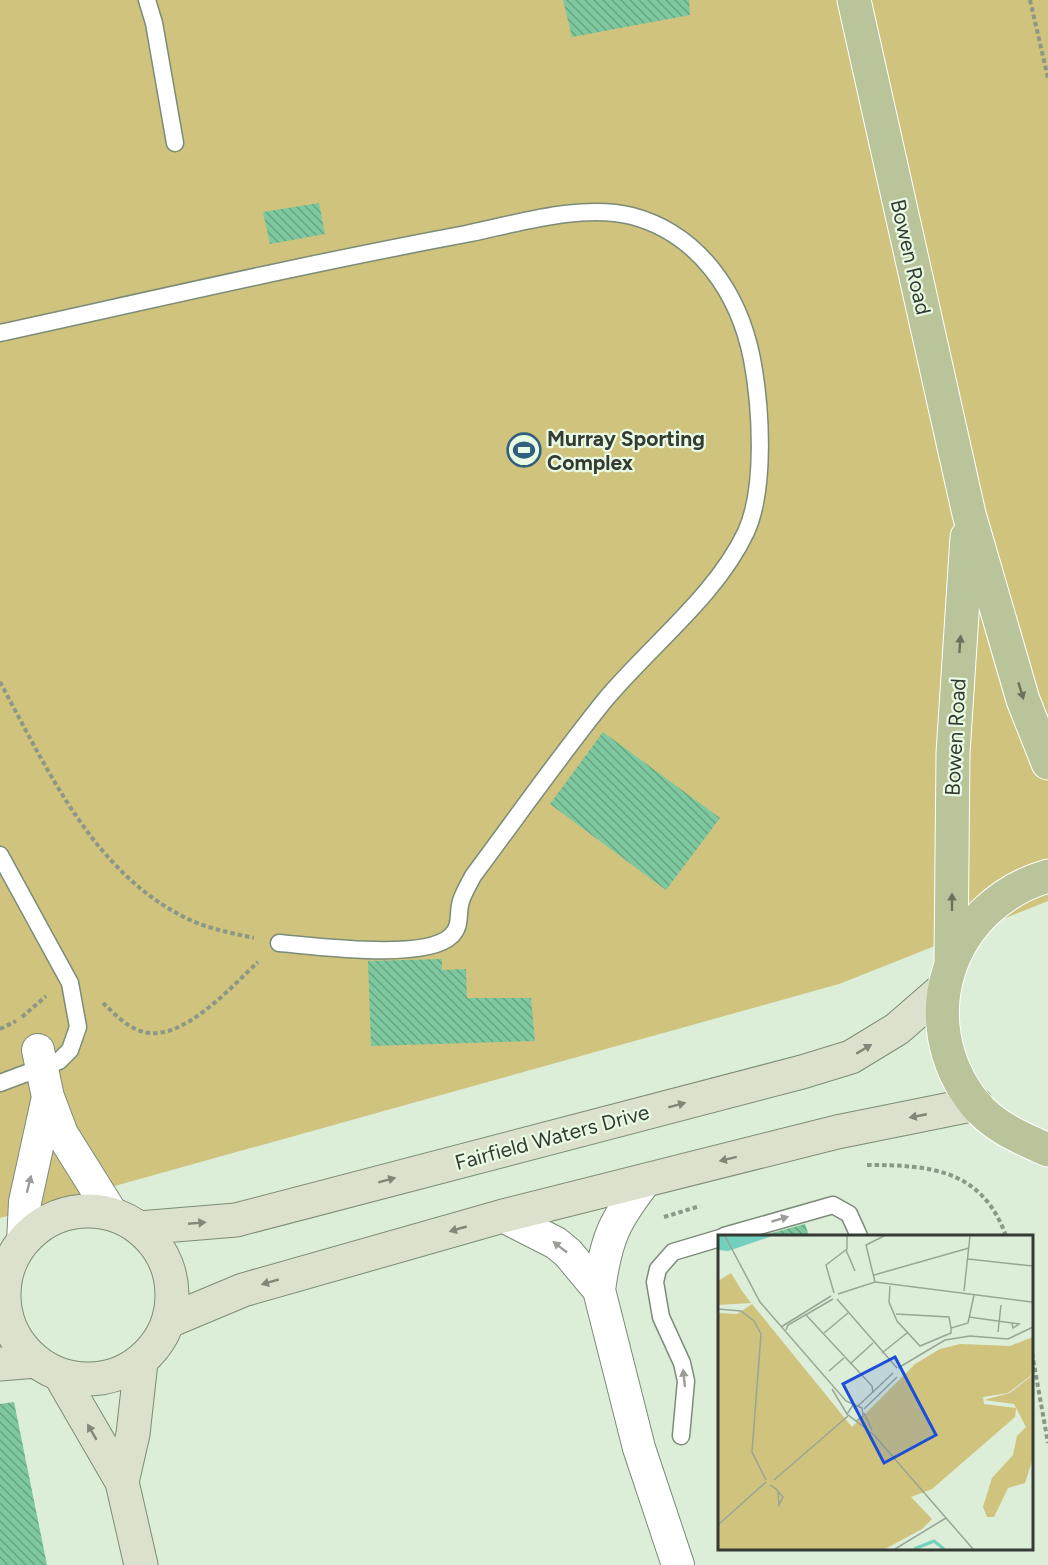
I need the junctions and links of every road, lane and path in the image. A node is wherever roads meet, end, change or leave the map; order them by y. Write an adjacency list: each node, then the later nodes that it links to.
1 (147, 0): 5 (lane)
2 (854, 0): 7 (main road, Bowen Road)
3 (1030, 0): 4 (path)
4 (1048, 78)
5 (176, 143)
6 (0, 333): 12 (lane)
7 (969, 514): 9 (main road, Bowen Road, one-way to 9); 13 (main road, Bowen Road, one-way to 7)
8 (0, 682): 12 (path)
9 (1048, 763)
10 (0, 855): 14 (lane)
11 (1048, 876): 13 (main road, Bowen Road)
12 (279, 943): 14 (path)
13 (947, 975): 18 (main road, Bowen Road); 22 (street, Fairfield Waters Drive, one-way to 13)
14 (69, 985): 15 (path); 16 (lane)
15 (0, 1029)
16 (43, 1072): 17 (lane); 22 (street); 26 (street, one-way to 16)
17 (0, 1083)
18 (976, 1104): 19 (main road, Bowen Road); 20 (street, one-way to 20)
19 (1048, 1149)
20 (646, 1180): 21 (street); 28 (street)
21 (503, 1216): 28 (street, one-way to 21); 29 (street, one-way to 29)
22 (125, 1221): 26 (street); 29 (street)
23 (729, 1235): 24 (lane, one-way to 24)
24 (859, 1235)
25 (718, 1238): 34 (lane, one-way to 25)
26 (23, 1242): 27 (street)
27 (4, 1275): 33 (street)
28 (599, 1290): 38 (street)
29 (169, 1321): 31 (street)
30 (1033, 1359): 35 (path)
31 (141, 1362): 33 (street); 36 (street)
32 (0, 1364): 33 (street)
33 (48, 1368): 36 (street, one-way to 33)
34 (681, 1436)
35 (1048, 1443)
36 (122, 1482): 37 (street)
37 (141, 1565)
38 (678, 1565)

